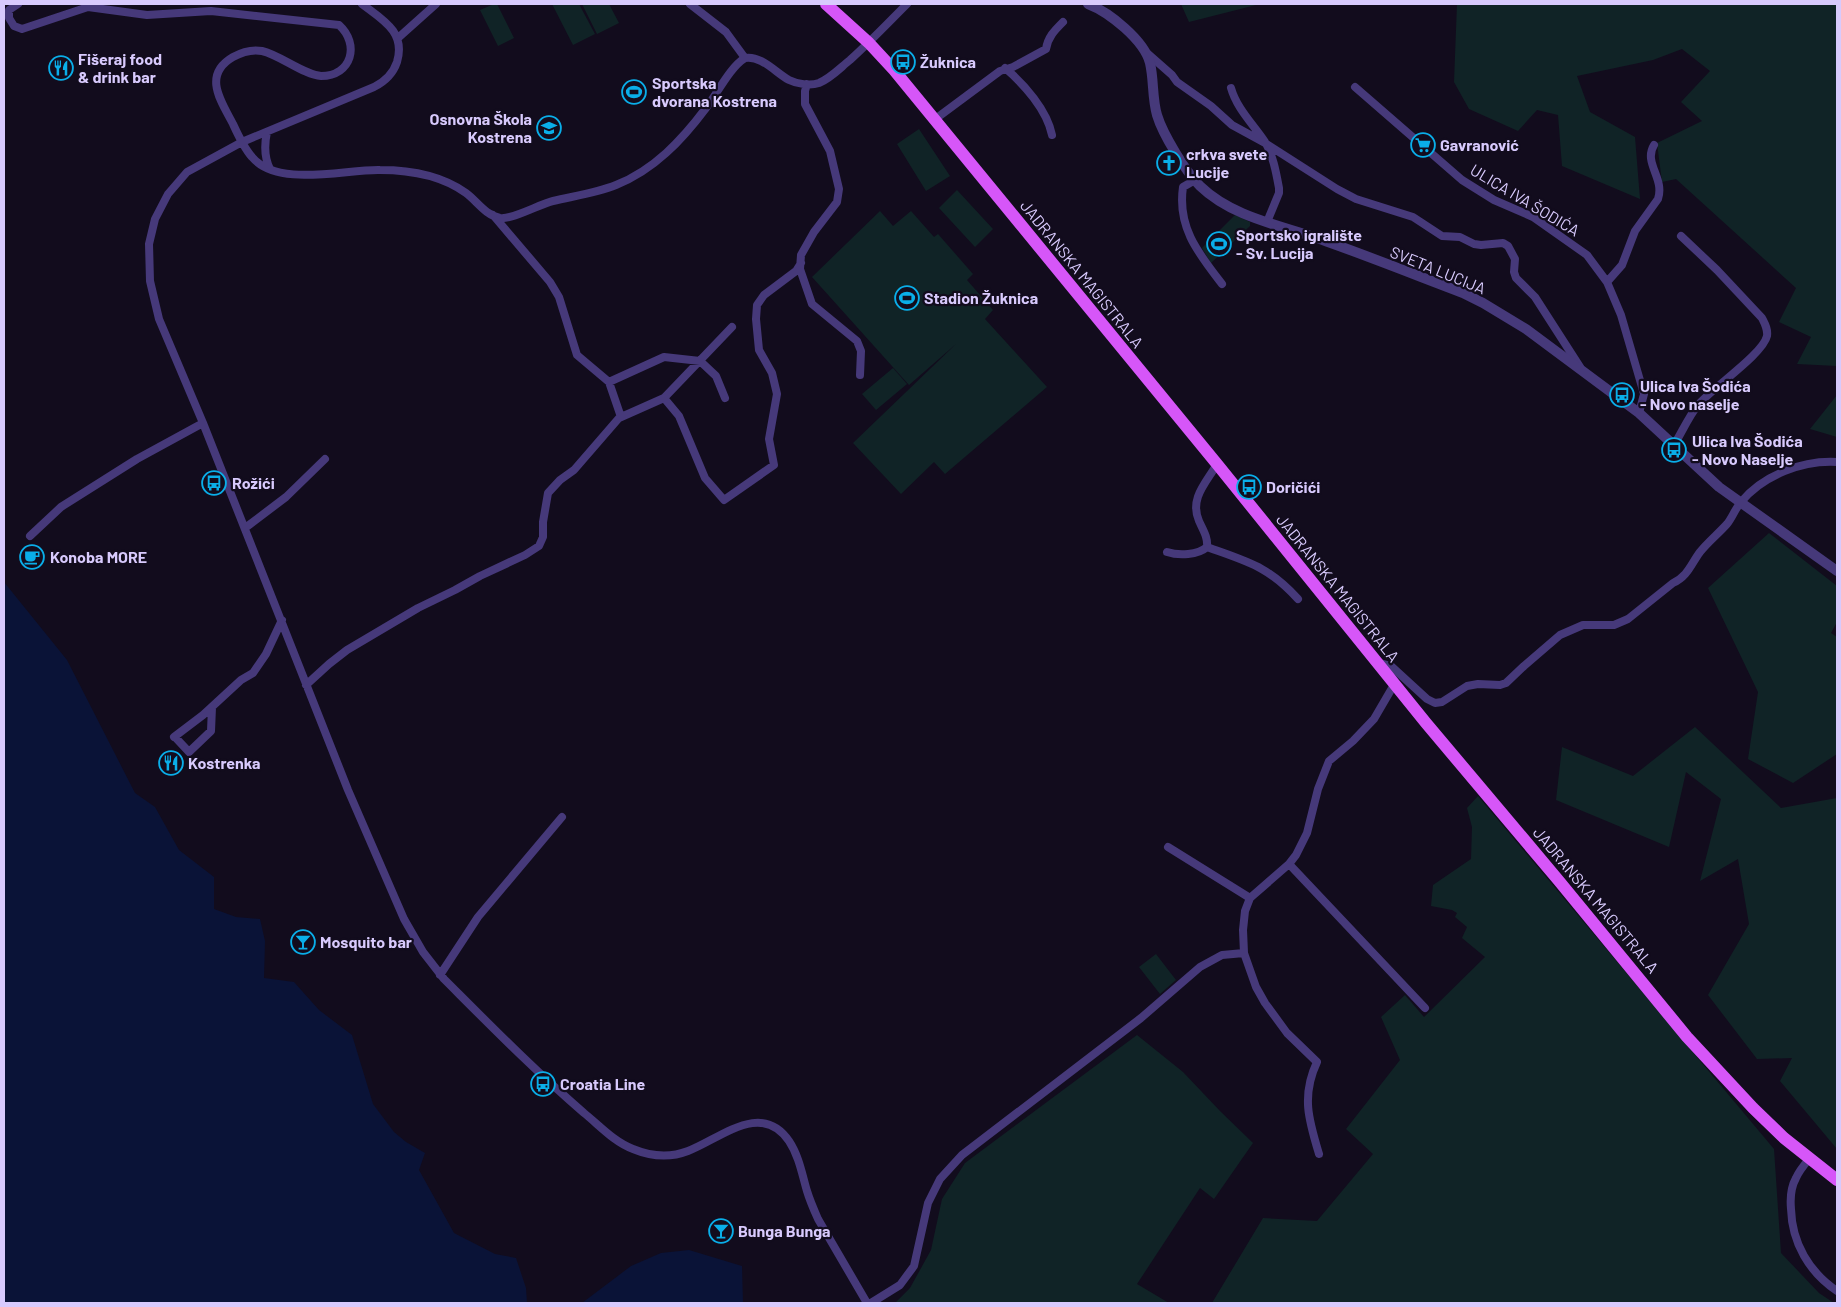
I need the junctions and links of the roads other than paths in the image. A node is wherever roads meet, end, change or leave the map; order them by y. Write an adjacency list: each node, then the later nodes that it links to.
1 (18, 4): 20 (street)
2 (362, 4): 9 (street)
3 (436, 4): 9 (street)
4 (690, 4): 12 (street)
5 (826, 4): 10 (main road, JADRANSKA MAGISTRALA)
6 (907, 4): 10 (street)
7 (1088, 4): 11 (street, SVETA LUCIJA)
8 (1063, 22): 13 (street)
9 (398, 38): 18 (street)
10 (869, 43): 14 (street); 17 (main road, JADRANSKA MAGISTRALA)
11 (1145, 52): 21 (street, SVETA LUCIJA); 24 (street, SVETA LUCIJA)
12 (745, 58): 14 (street); 25 (street)
13 (1005, 68): 17 (street); 19 (street)
14 (807, 84): 28 (street)
15 (1355, 87): 29 (street, ULICA IVA ŠODIĆA)
16 (1231, 88): 21 (street, SVETA LUCIJA)
17 (934, 120): 44 (main road, JADRANSKA MAGISTRALA)
18 (266, 132): 20 (street); 23 (street)
19 (1052, 135)
20 (242, 142): 23 (street); 40 (street)
21 (1265, 143): 26 (street, SVETA LUCIJA); 33 (street, SVETA LUCIJA)
22 (1654, 145): 29 (street)
23 (270, 170): 25 (street)
24 (1195, 180): 26 (street, SVETA LUCIJA); 30 (street)
25 (493, 215): 35 (street)
26 (1267, 222): 33 (street, SVETA LUCIJA)
27 (1681, 236): 41 (street)
28 (801, 263): 34 (street); 36 (street)
29 (1607, 282): 38 (street, ULICA IVA ŠODIĆA)
30 (1222, 284)
31 (732, 327): 32 (street)
32 (700, 361): 35 (street); 36 (street); 37 (street)
33 (1584, 374): 38 (street, SVETA LUCIJA)
34 (860, 375)
35 (609, 382): 39 (street)
36 (664, 398): 39 (street)
37 (725, 398)
38 (1639, 413): 41 (street, SVETA LUCIJA)
39 (621, 418): 55 (street)
40 (203, 423): 46 (street); 47 (street)
41 (1674, 445): 45 (street, SVETA LUCIJA)
42 (325, 459): 46 (street)
43 (1837, 462): 45 (street)
44 (1217, 464): 48 (street); 53 (main road, JADRANSKA MAGISTRALA)
45 (1740, 503): 50 (street, SVETA LUCIJA); 53 (street)
46 (245, 528): 52 (street)
47 (30, 536)
48 (1207, 547): 49 (street); 51 (street)
49 (1167, 552)
50 (1837, 571)
51 (1298, 600)
52 (282, 620): 55 (street); 56 (street)
53 (1378, 662): 54 (main road, JADRANSKA MAGISTRALA)
54 (1395, 683): 59 (street); 65 (main road, JADRANSKA MAGISTRALA)
55 (306, 685): 62 (street)
56 (212, 707): 56 (street)
57 (562, 817): 62 (street)
58 (1168, 847): 60 (street)
59 (1289, 864): 60 (street); 63 (street)
60 (1250, 898): 61 (street)
61 (1244, 953): 64 (street); 68 (street)
62 (440, 975): 68 (street)
63 (1425, 1008)
64 (1319, 1154)
65 (1810, 1159): 66 (main road, JADRANSKA MAGISTRALA); 67 (street)
66 (1837, 1180)
67 (1837, 1291)
68 (869, 1303)

